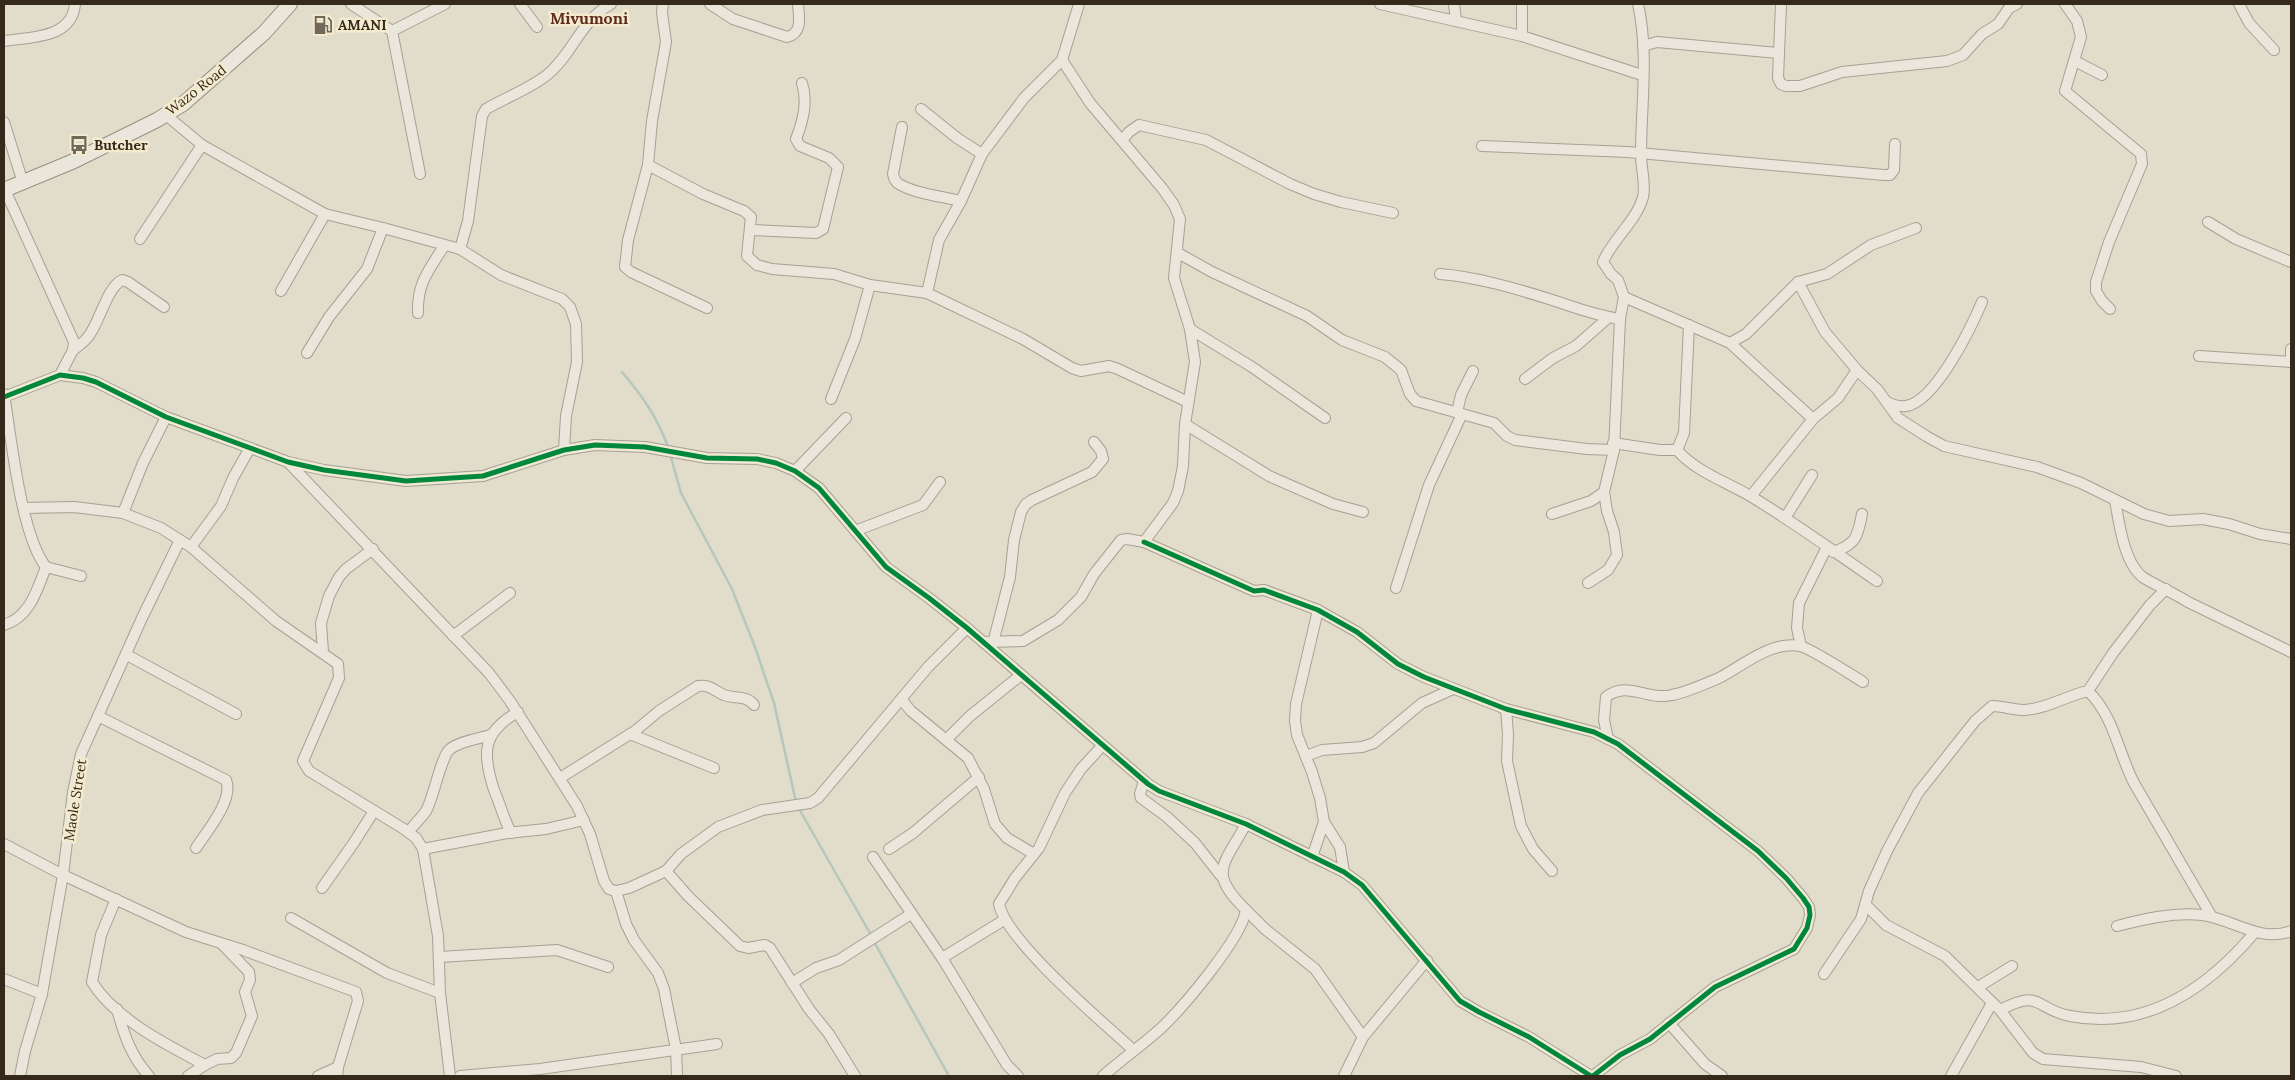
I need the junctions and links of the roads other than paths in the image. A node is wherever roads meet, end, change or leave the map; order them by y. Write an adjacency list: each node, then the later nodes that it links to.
1 (75, 4): 23 (street)
2 (351, 4): 21 (street)
3 (445, 4): 21 (street)
4 (520, 4): 20 (street)
5 (611, 4): 55 (street)
6 (663, 4): 42 (street)
7 (710, 4): 8 (street)
8 (798, 4)
9 (1079, 4): 27 (street)
10 (1380, 4): 19 (street)
11 (1454, 4): 19 (street)
12 (1522, 4): 22 (street)
13 (1638, 4): 24 (street)
14 (1781, 4): 26 (street)
15 (2017, 4): 26 (street)
16 (2065, 4): 28 (street)
17 (2239, 4): 25 (street)
18 (287, 5): 33 (main road, Wazo Road)
19 (1456, 21): 22 (street)
20 (537, 27)
21 (392, 31): 43 (street)
22 (1522, 36): 29 (street)
23 (4, 41)
24 (1643, 46): 26 (street); 29 (street)
25 (2274, 50)
26 (1778, 53)
27 (1062, 60): 36 (street); 40 (street)
28 (2075, 61): 30 (street); 67 (street)
29 (1642, 75): 41 (street)
30 (2102, 75)
31 (802, 83): 52 (street)
32 (921, 109): 40 (street)
33 (166, 115): 38 (street); 44 (main road, Wazo Road)
34 (4, 122): 44 (street)
35 (902, 127): 46 (street)
36 (1122, 140): 47 (street); 56 (street)
37 (1895, 144): 41 (street)
38 (202, 145): 48 (street); 53 (street)
39 (1482, 146): 41 (street)
40 (982, 154): 46 (street)
41 (1641, 155): 63 (street)
42 (648, 165): 52 (street); 66 (street)
43 (420, 174)
44 (23, 183): 45 (main road, Wazo Road)
45 (4, 190): 75 (street)
46 (960, 201): 62 (street)
47 (1393, 213)
48 (325, 214): 50 (street); 61 (street)
49 (2208, 222): 57 (street)
50 (383, 228): 54 (street); 76 (street)
51 (1916, 228): 59 (street)
52 (751, 230): 60 (street)
53 (140, 240)
54 (444, 246): 55 (street); 68 (street)
55 (460, 249): 96 (street)
56 (1178, 253): 72 (street); 87 (street)
57 (2291, 262)
58 (1440, 274): 69 (street)
59 (1798, 282): 73 (street); 79 (street)
60 (870, 285): 62 (street); 84 (street)
61 (281, 291)
62 (927, 293): 85 (street)
63 (1624, 297): 70 (street); 71 (street)
64 (1982, 302): 86 (street)
65 (164, 307): 75 (street)
66 (707, 308)
67 (2110, 309)
68 (418, 313)
69 (1609, 317): 70 (street); 82 (street)
70 (1620, 319): 94 (street)
71 (1689, 325): 73 (street); 97 (street)
72 (1190, 329): 85 (street); 90 (street)
73 (1730, 343): 91 (street)
74 (2291, 349): 78 (street)
75 (73, 350): 81 (street)
76 (307, 353)
77 (2199, 356): 78 (street)
78 (2291, 362)
79 (1857, 370): 86 (street); 91 (street)
80 (1473, 371): 87 (street)
81 (60, 375): 83 (street); 88 (street)
82 (1525, 379)
83 (4, 396): 105 (street)
84 (831, 399)
85 (1188, 402): 92 (street)
86 (1887, 402): 104 (street)
87 (1460, 413): 94 (street); 122 (street)
88 (166, 416): 95 (street); 107 (street)
89 (846, 418): 99 (street)
90 (1326, 418)
91 (1813, 419): 103 (street)
92 (1185, 424): 106 (street); 114 (street)
93 (1094, 442): 129 (street)
94 (1614, 447): 97 (street); 102 (street)
95 (250, 448): 98 (street); 115 (street)
96 (564, 450): 98 (street); 99 (street)
97 (1677, 450): 103 (street)
98 (288, 462): 116 (street)
99 (795, 471): 111 (street)
100 (1812, 475): 110 (street)
101 (940, 482): 111 (street)
102 (1604, 492): 108 (street); 121 (street)
103 (1751, 496): 110 (street)
104 (2115, 500): 112 (street); 123 (street)
105 (24, 508): 107 (street); 118 (street)
106 (1363, 512)
107 (123, 513): 113 (street)
108 (1552, 514)
109 (1862, 514): 117 (street)
110 (1785, 518): 117 (street)
111 (855, 531): 127 (street)
112 (2291, 539)
113 (180, 540): 115 (street); 133 (street, Maole Street)
114 (1144, 542): 125 (street); 129 (street)
115 (191, 546): 131 (street)
116 (373, 549): 128 (street); 131 (street)
117 (1830, 550): 120 (street); 130 (street)
118 (46, 567): 119 (street); 126 (street)
119 (81, 576)
120 (1877, 581)
121 (1588, 583)
122 (1396, 588)
123 (2166, 589): 132 (street); 137 (street)
124 (510, 593): 128 (street)
125 (1318, 610): 136 (street); 149 (street)
126 (4, 625)
127 (967, 628): 129 (street); 138 (street)
128 (454, 636): 141 (street)
129 (988, 642): 134 (street)
130 (1801, 646): 135 (street); 147 (street)
131 (322, 652): 154 (street)
132 (2291, 652)
133 (127, 655): 142 (street); 143 (street, Maole Street)
134 (1021, 675): 146 (street); 148 (street)
135 (1864, 682)
136 (1453, 689): 140 (street); 149 (street)
137 (2088, 691): 175 (street); 178 (street)
138 (901, 700): 146 (street); 167 (street)
139 (754, 704): 144 (street)
140 (1506, 709): 147 (street); 169 (street)
141 (518, 712): 145 (street); 152 (street)
142 (236, 714)
143 (98, 716): 161 (street); 170 (street, Maole Street)
144 (630, 734): 150 (street); 152 (street)
145 (490, 735): 158 (street); 159 (street)
146 (947, 739): 151 (street)
147 (1608, 739): 198 (street)
148 (1102, 746): 153 (street); 164 (street)
149 (1306, 756): 156 (street)
150 (714, 768)
151 (979, 777): 163 (street); 164 (street)
152 (560, 778): 155 (street)
153 (1144, 781): 157 (street); 171 (street)
154 (374, 811): 158 (street); 172 (street)
155 (584, 820): 159 (street); 173 (street)
156 (1324, 822): 166 (street); 168 (street)
157 (1246, 824): 166 (street); 171 (street)
158 (408, 832): 162 (street)
159 (512, 833): 162 (street)
160 (4, 844): 170 (street)
161 (196, 848)
162 (423, 849): 185 (street)
163 (889, 849)
164 (1034, 854): 180 (street)
165 (873, 857): 177 (street)
166 (1312, 857): 168 (street)
167 (666, 871): 173 (street); 192 (street)
168 (1344, 872): 187 (street)
169 (1552, 872)
170 (63, 875): 174 (street); 195 (street, Maole Street)
171 (1221, 876): 176 (street)
172 (322, 888)
173 (616, 891): 201 (street)
174 (116, 899): 184 (street); 197 (street)
175 (1866, 905): 190 (street); 193 (street)
176 (1246, 910): 199 (street); 202 (street)
177 (911, 914): 186 (street); 192 (street)
178 (2212, 917): 181 (street); 183 (street)
179 (291, 918): 194 (street)
180 (1004, 920): 186 (street); 202 (street)
181 (2117, 926)
182 (2291, 931): 183 (street)
183 (2255, 932): 196 (street)
184 (220, 942): 203 (street); 204 (street)
185 (439, 957): 189 (street); 194 (street)
186 (942, 958): 213 (street)
187 (1427, 960): 199 (street); 216 (street)
188 (2012, 966): 193 (street)
189 (608, 967)
190 (1824, 974)
191 (4, 979): 195 (street)
192 (792, 983): 212 (street)
193 (1978, 987): 196 (street)
194 (440, 993): 209 (street)
195 (42, 994): 205 (street, Maole Street)
196 (1996, 1006): 218 (street); 219 (street)
197 (117, 1009): 203 (street); 206 (street)
198 (1669, 1023): 216 (street); 217 (street)
199 (1363, 1037): 215 (street)
200 (716, 1044): 201 (street)
201 (676, 1049): 210 (street); 211 (street)
202 (1133, 1050): 214 (street)
203 (205, 1065): 207 (street)
204 (338, 1071): 208 (street)
205 (20, 1076)
206 (149, 1076)
207 (188, 1076)
208 (318, 1076)
209 (450, 1076)
210 (460, 1076)
211 (677, 1076)
212 (856, 1076)
213 (1018, 1076)
214 (1103, 1076)
215 (1344, 1076)
216 (1592, 1076)
217 (1722, 1076)
218 (1951, 1076)
219 (2176, 1076)

